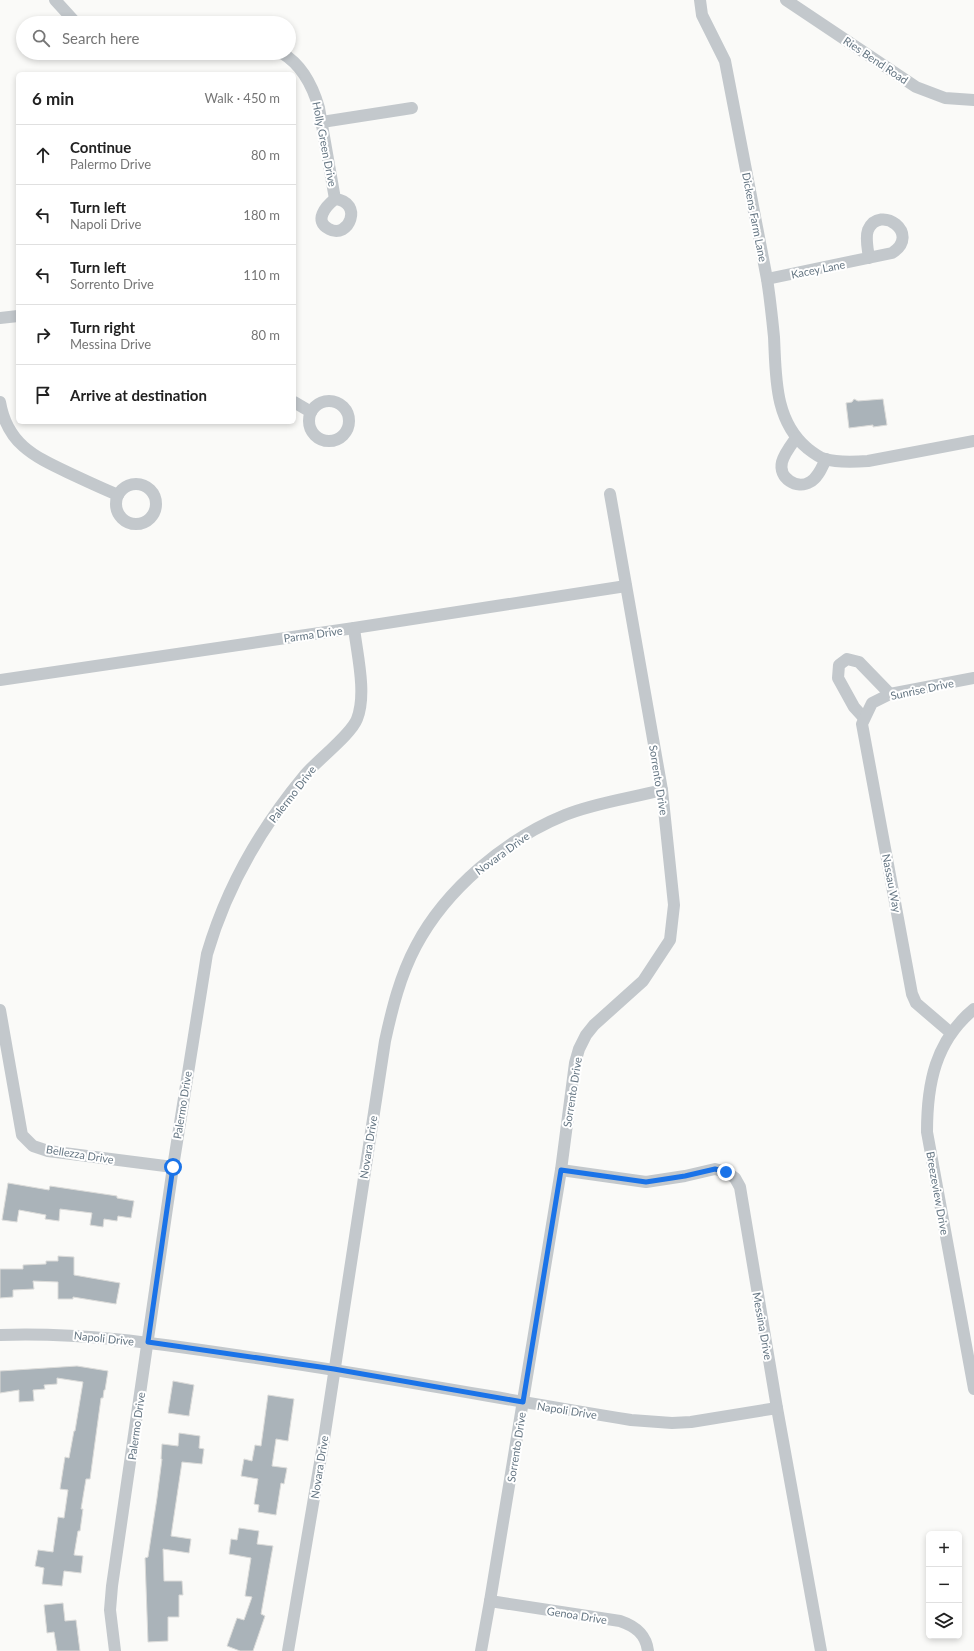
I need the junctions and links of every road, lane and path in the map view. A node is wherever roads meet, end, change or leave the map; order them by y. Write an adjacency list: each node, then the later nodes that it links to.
1 (55, 0): 4 (street)
2 (700, 0): 11 (street, Dickens Farm Lane)
3 (786, 0): 6 (street, Ries Bend Road)
4 (70, 16)
5 (290, 60): 8 (street, Holly Green Drive)
6 (974, 100)
7 (412, 108): 8 (street)
8 (322, 122): 9 (street, Holly Green Drive)
9 (335, 199)
10 (869, 258): 11 (street, Kacey Lane)
11 (767, 279): 17 (street, Dickens Farm Lane)
12 (16, 316): 13 (street)
13 (0, 318)
14 (0, 402): 21 (street)
15 (296, 403): 16 (street)
16 (311, 412)
17 (796, 438): 19 (street, Dickens Farm Lane); 19 (street)
18 (974, 441): 19 (street)
19 (826, 460)
20 (610, 494): 22 (street, Sorrento Drive)
21 (118, 495)
22 (626, 586): 23 (street, Parma Drive); 29 (street, Sorrento Drive)
23 (354, 628): 25 (street, Parma Drive); 33 (street, Palermo Drive)
24 (974, 678): 26 (street, Sunrise Drive)
25 (0, 680)
26 (890, 694): 27 (street, Sunrise Drive); 28 (street)
27 (872, 703): 28 (street, Nassau Way)
28 (864, 718): 32 (street, Nassau Way)
29 (662, 790): 34 (street, Sorrento Drive); 37 (street, Novara Drive)
30 (974, 1009): 32 (street, Breezeview Drive)
31 (0, 1010): 33 (street, Bellezza Drive)
32 (951, 1033): 38 (street, Breezeview Drive)
33 (173, 1167): 36 (street, Palermo Drive)
34 (561, 1170): 39 (street, Sorrento Drive); 40 (street, Messina Drive)
35 (0, 1335): 36 (street, Napoli Drive)
36 (148, 1342): 37 (street, Napoli Drive); 42 (street, Palermo Drive)
37 (334, 1369): 39 (street, Napoli Drive); 43 (street, Novara Drive)
38 (974, 1389)
39 (523, 1402): 40 (street, Napoli Drive); 41 (street, Sorrento Drive)
40 (777, 1408): 46 (street, Messina Drive)
41 (490, 1601): 44 (street, Sorrento Drive); 45 (street, Genoa Drive)
42 (115, 1651)
43 (288, 1651)
44 (481, 1651)
45 (648, 1651)
46 (821, 1651)

